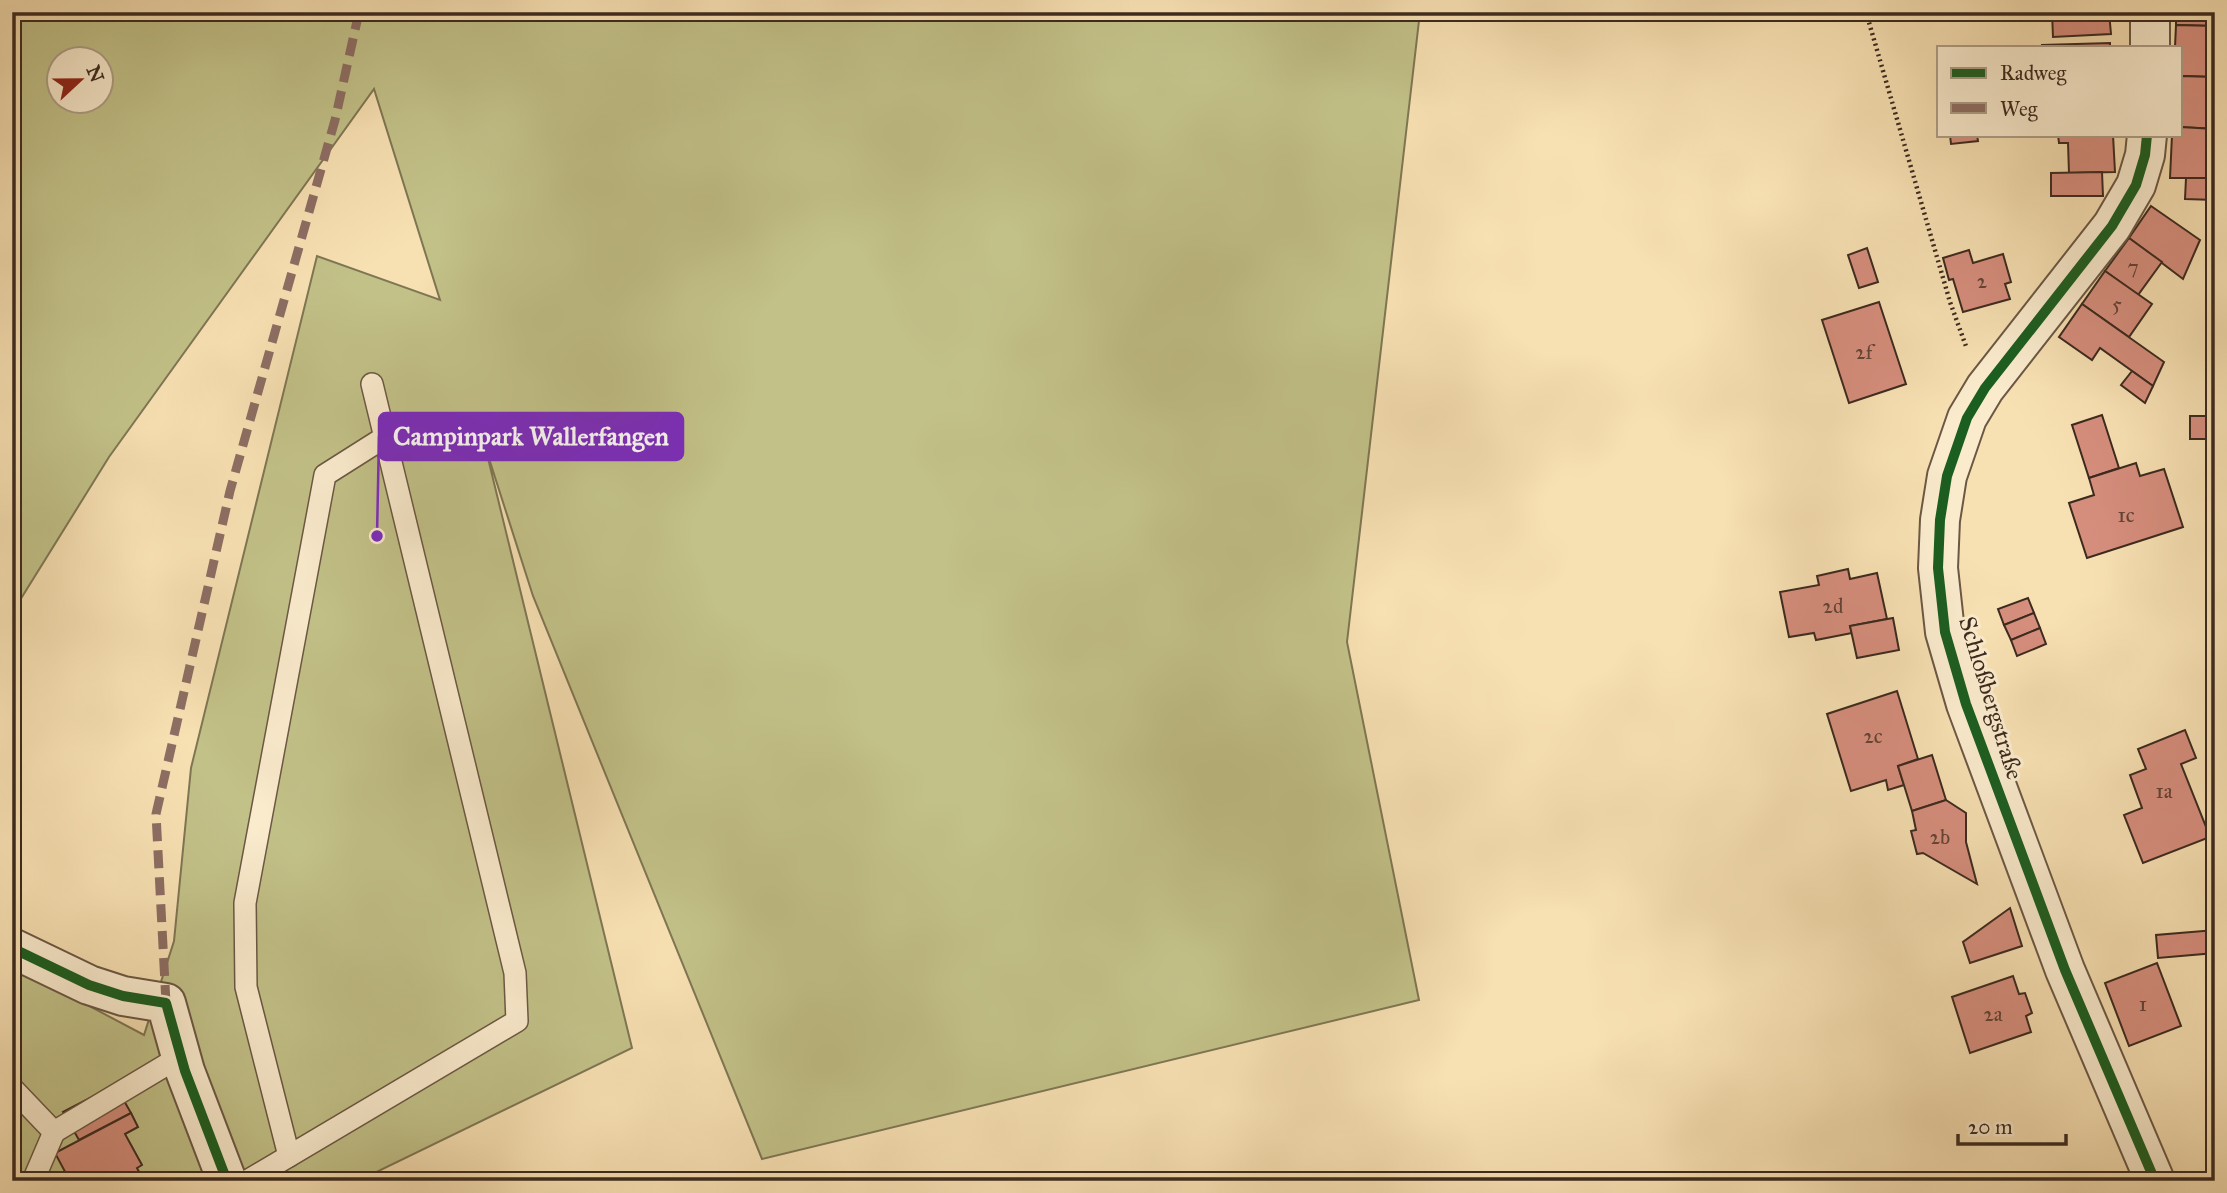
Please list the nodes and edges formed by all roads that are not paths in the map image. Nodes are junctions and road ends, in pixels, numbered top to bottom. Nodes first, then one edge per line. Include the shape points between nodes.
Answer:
1 (2150, 12) edge
2 (2150, 46) edge
3 (2147, 136) edge
4 (372, 384) dead end
5 (385, 437) junction
6 (12, 948) edge
7 (181, 1056) junction
8 (12, 1088) edge
9 (54, 1132) junction
10 (289, 1156) junction
11 (33, 1181) edge
12 (227, 1181) edge
13 (247, 1181) edge
14 (2155, 1181) edge

1 - 2 street
3 - 14 street, Schloßbergstraße via 2136,185 2112,226 1985,388 1967,418 1947,476 1938,568 1945,632 1966,704 2065,970
4 - 5 lane
5 - 10 lane via 325,475 244,903 246,987
5 - 10 lane via 515,973 517,1021
6 - 7 street via 89,985 166,1003
7 - 9 lane
7 - 12 street
8 - 9 lane
9 - 11 lane
10 - 13 lane

